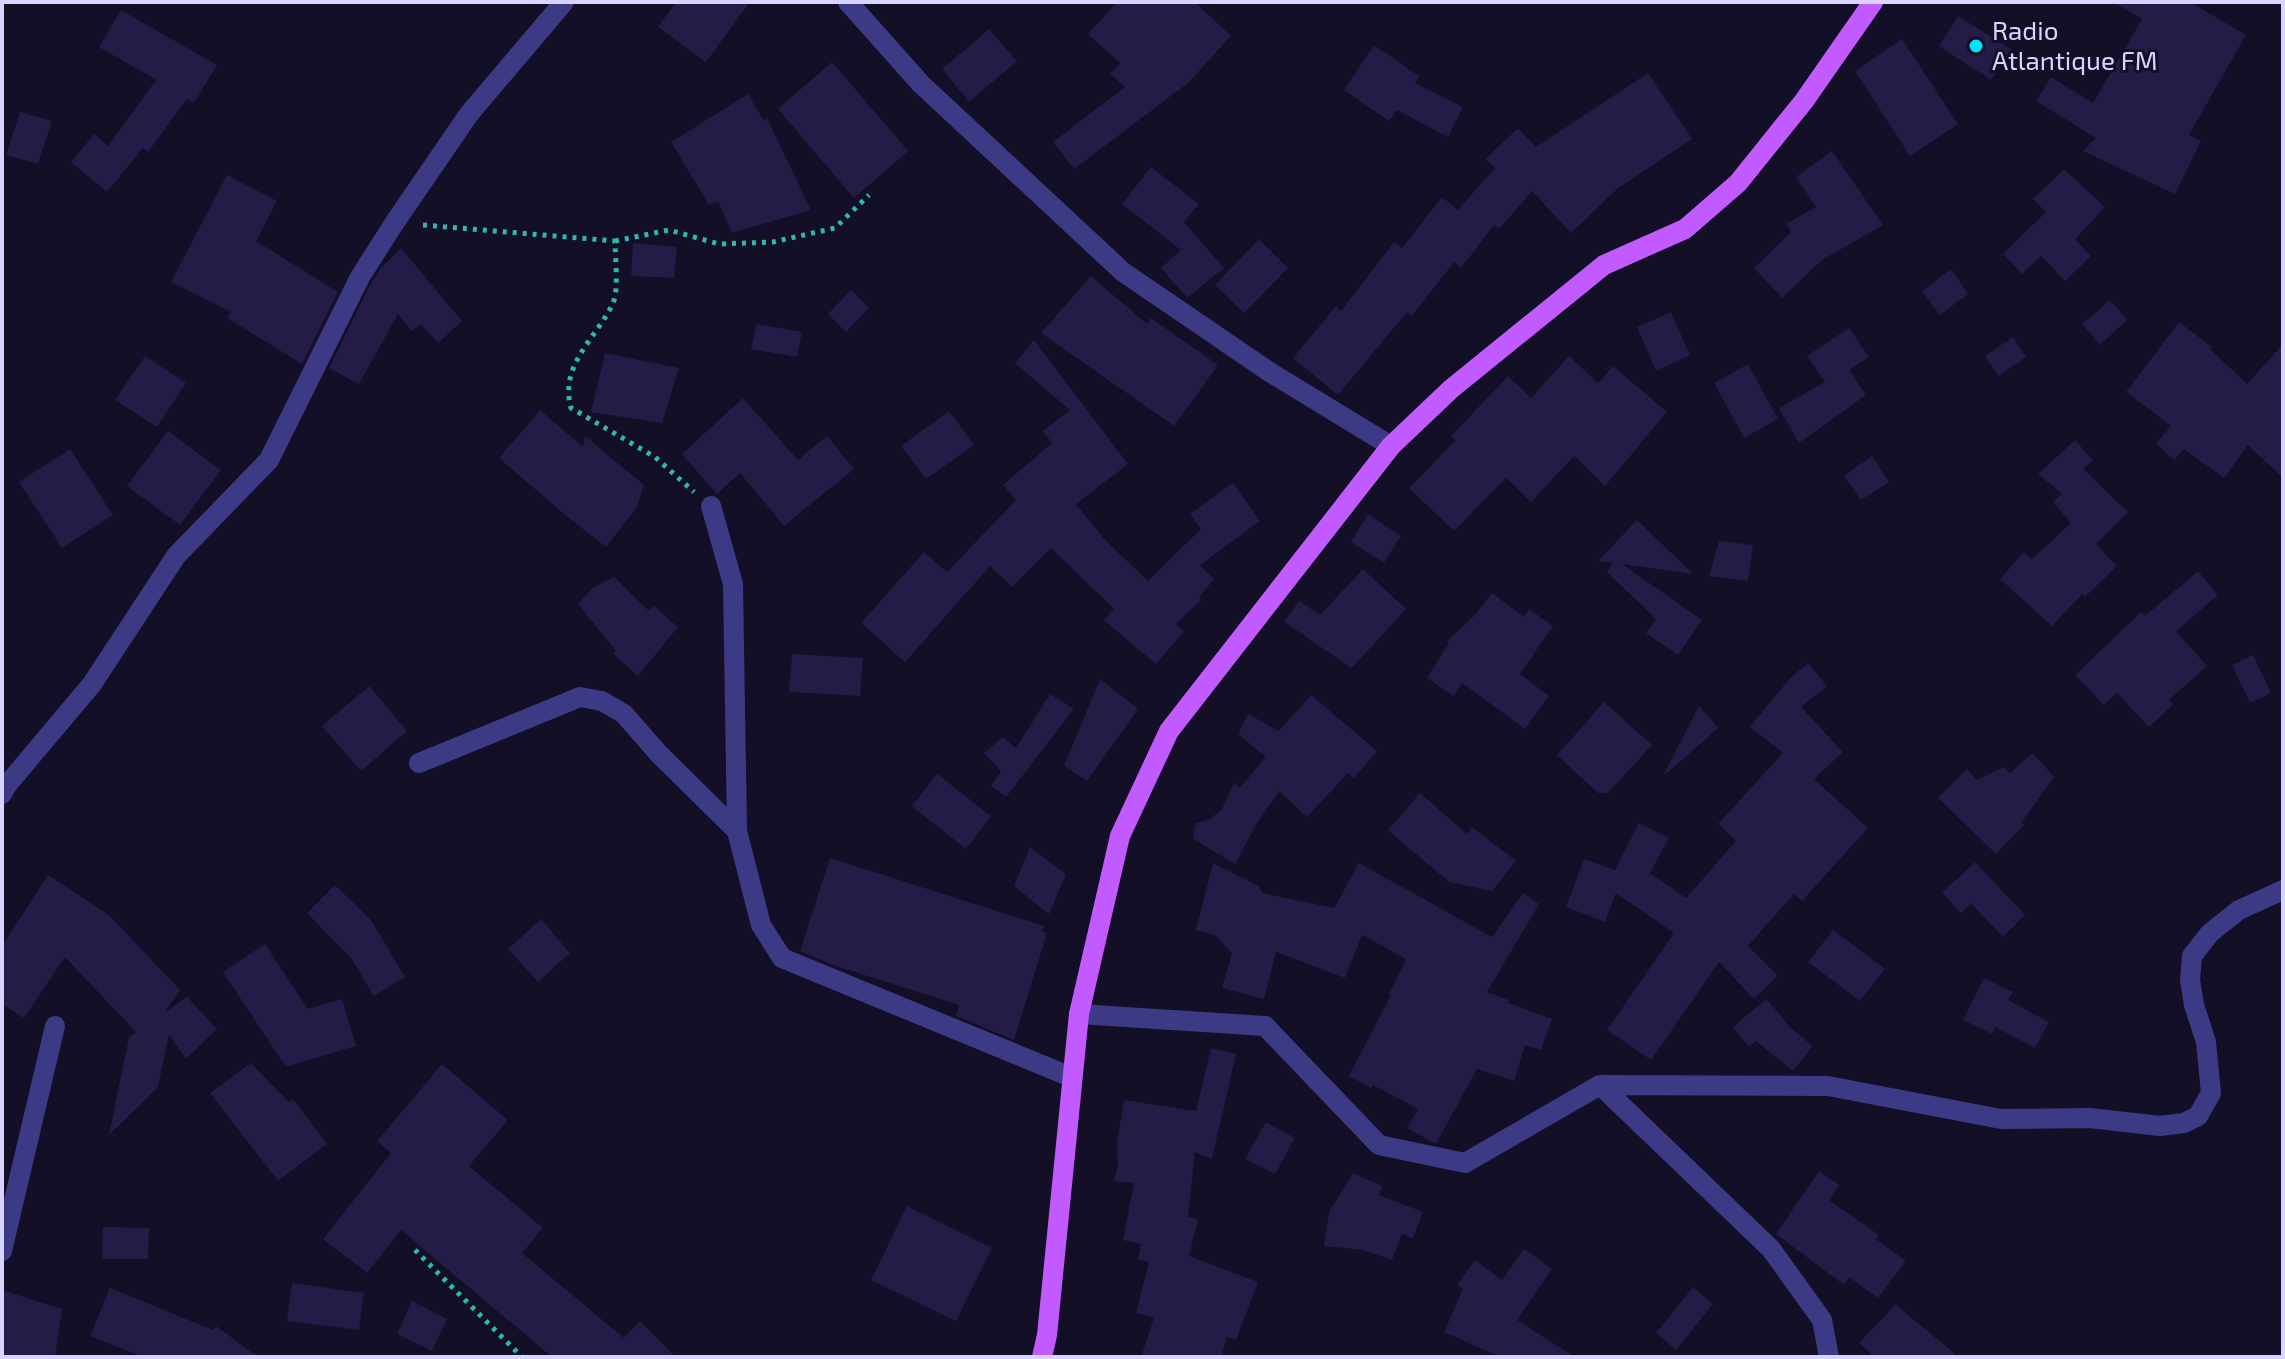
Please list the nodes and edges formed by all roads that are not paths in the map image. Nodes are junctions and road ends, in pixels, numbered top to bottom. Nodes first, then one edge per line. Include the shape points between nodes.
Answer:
1 (564, 2) edge
2 (848, 2) edge
3 (1873, 2) edge
4 (1391, 446) junction
5 (711, 506) road end
6 (419, 763) dead end
7 (2, 794) edge
8 (737, 831) junction
9 (2283, 890) edge
10 (1079, 1014) junction
11 (55, 1026) dead end
12 (1071, 1077) junction
13 (1600, 1085) junction
14 (2, 1251) edge
15 (1042, 1357) edge
16 (1829, 1357) edge

1 - 7 street via 469,114 395,222 360,277 269,460 176,556 92,684
2 - 4 street via 921,84 1123,272 1268,371
3 - 4 main road via 1738,183 1685,229 1604,265 1451,389
4 - 10 main road via 1169,731 1120,836
5 - 8 street via 733,584
6 - 8 street via 580,697 602,701 624,714
8 - 12 street via 761,925 782,958
9 - 13 street via 2239,910 2192,956 2190,980 2206,1042 2211,1093 2198,1116 2184,1123 2001,1119 1828,1086
10 - 12 main road
10 - 13 street via 1265,1026 1379,1145 1465,1163
11 - 14 street
12 - 15 main road
13 - 16 street via 1771,1249 1822,1320

